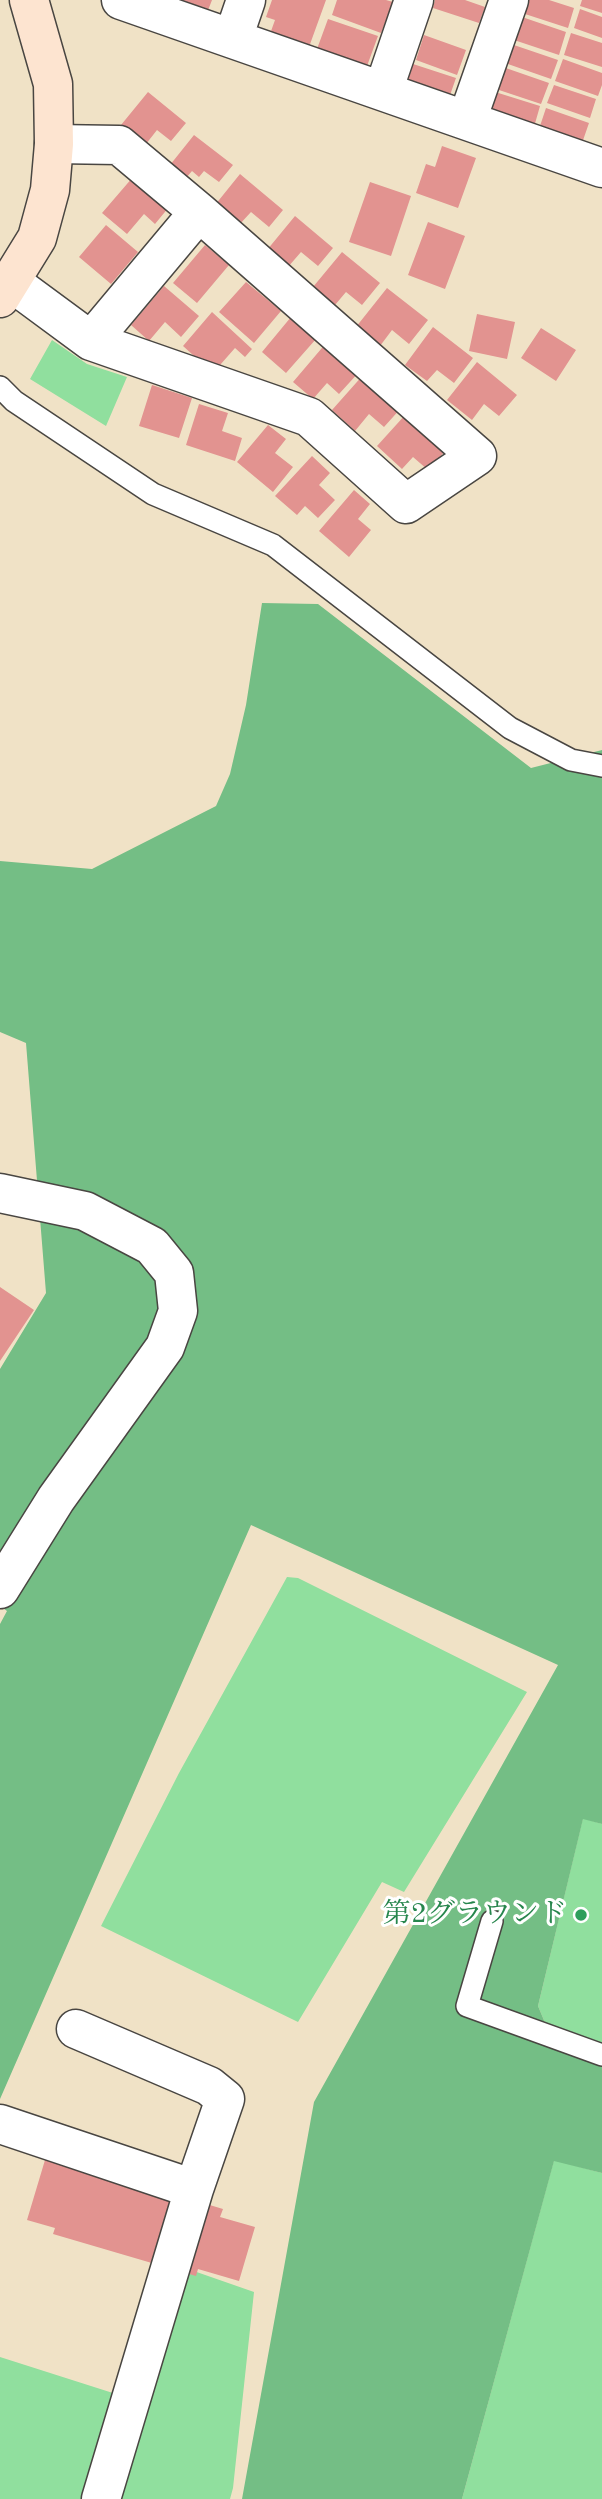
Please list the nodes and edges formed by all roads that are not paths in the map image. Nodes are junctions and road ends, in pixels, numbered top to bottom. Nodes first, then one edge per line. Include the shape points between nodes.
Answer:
1 (121, 0) edge
2 (246, 0) edge
3 (414, 0) edge
4 (509, 0) edge
5 (32, 1) edge
6 (233, 38) junction
7 (383, 91) junction
8 (467, 120) junction
9 (54, 144) junction
10 (602, 168) edge
11 (199, 212) junction
12 (5, 290) edge
13 (92, 341) junction
14 (0, 387) edge
15 (602, 766) edge
16 (0, 1193) edge
17 (0, 1589) edge
18 (492, 1922) dead end
19 (76, 2029) dead end
20 (602, 2055) edge
21 (0, 2124) edge
22 (194, 2189) junction
23 (101, 2499) edge

1 - 6 street
2 - 6 street
3 - 7 street
4 - 8 street
5 - 9 street via 53,84
6 - 7 street
7 - 8 street
8 - 10 street
9 - 11 street via 119,145
9 - 12 street via 50,190 37,238
11 - 13 street
11 - 13 street via 477,456 406,504 309,416
12 - 13 street
14 - 15 lane via 13,401 153,494 273,545 510,728 571,760
16 - 17 street via 85,1211 152,1246 174,1273 178,1311 165,1347 57,1499
18 - 20 lane via 467,2006
19 - 22 street via 209,2086 225,2099
21 - 22 street
22 - 23 street

